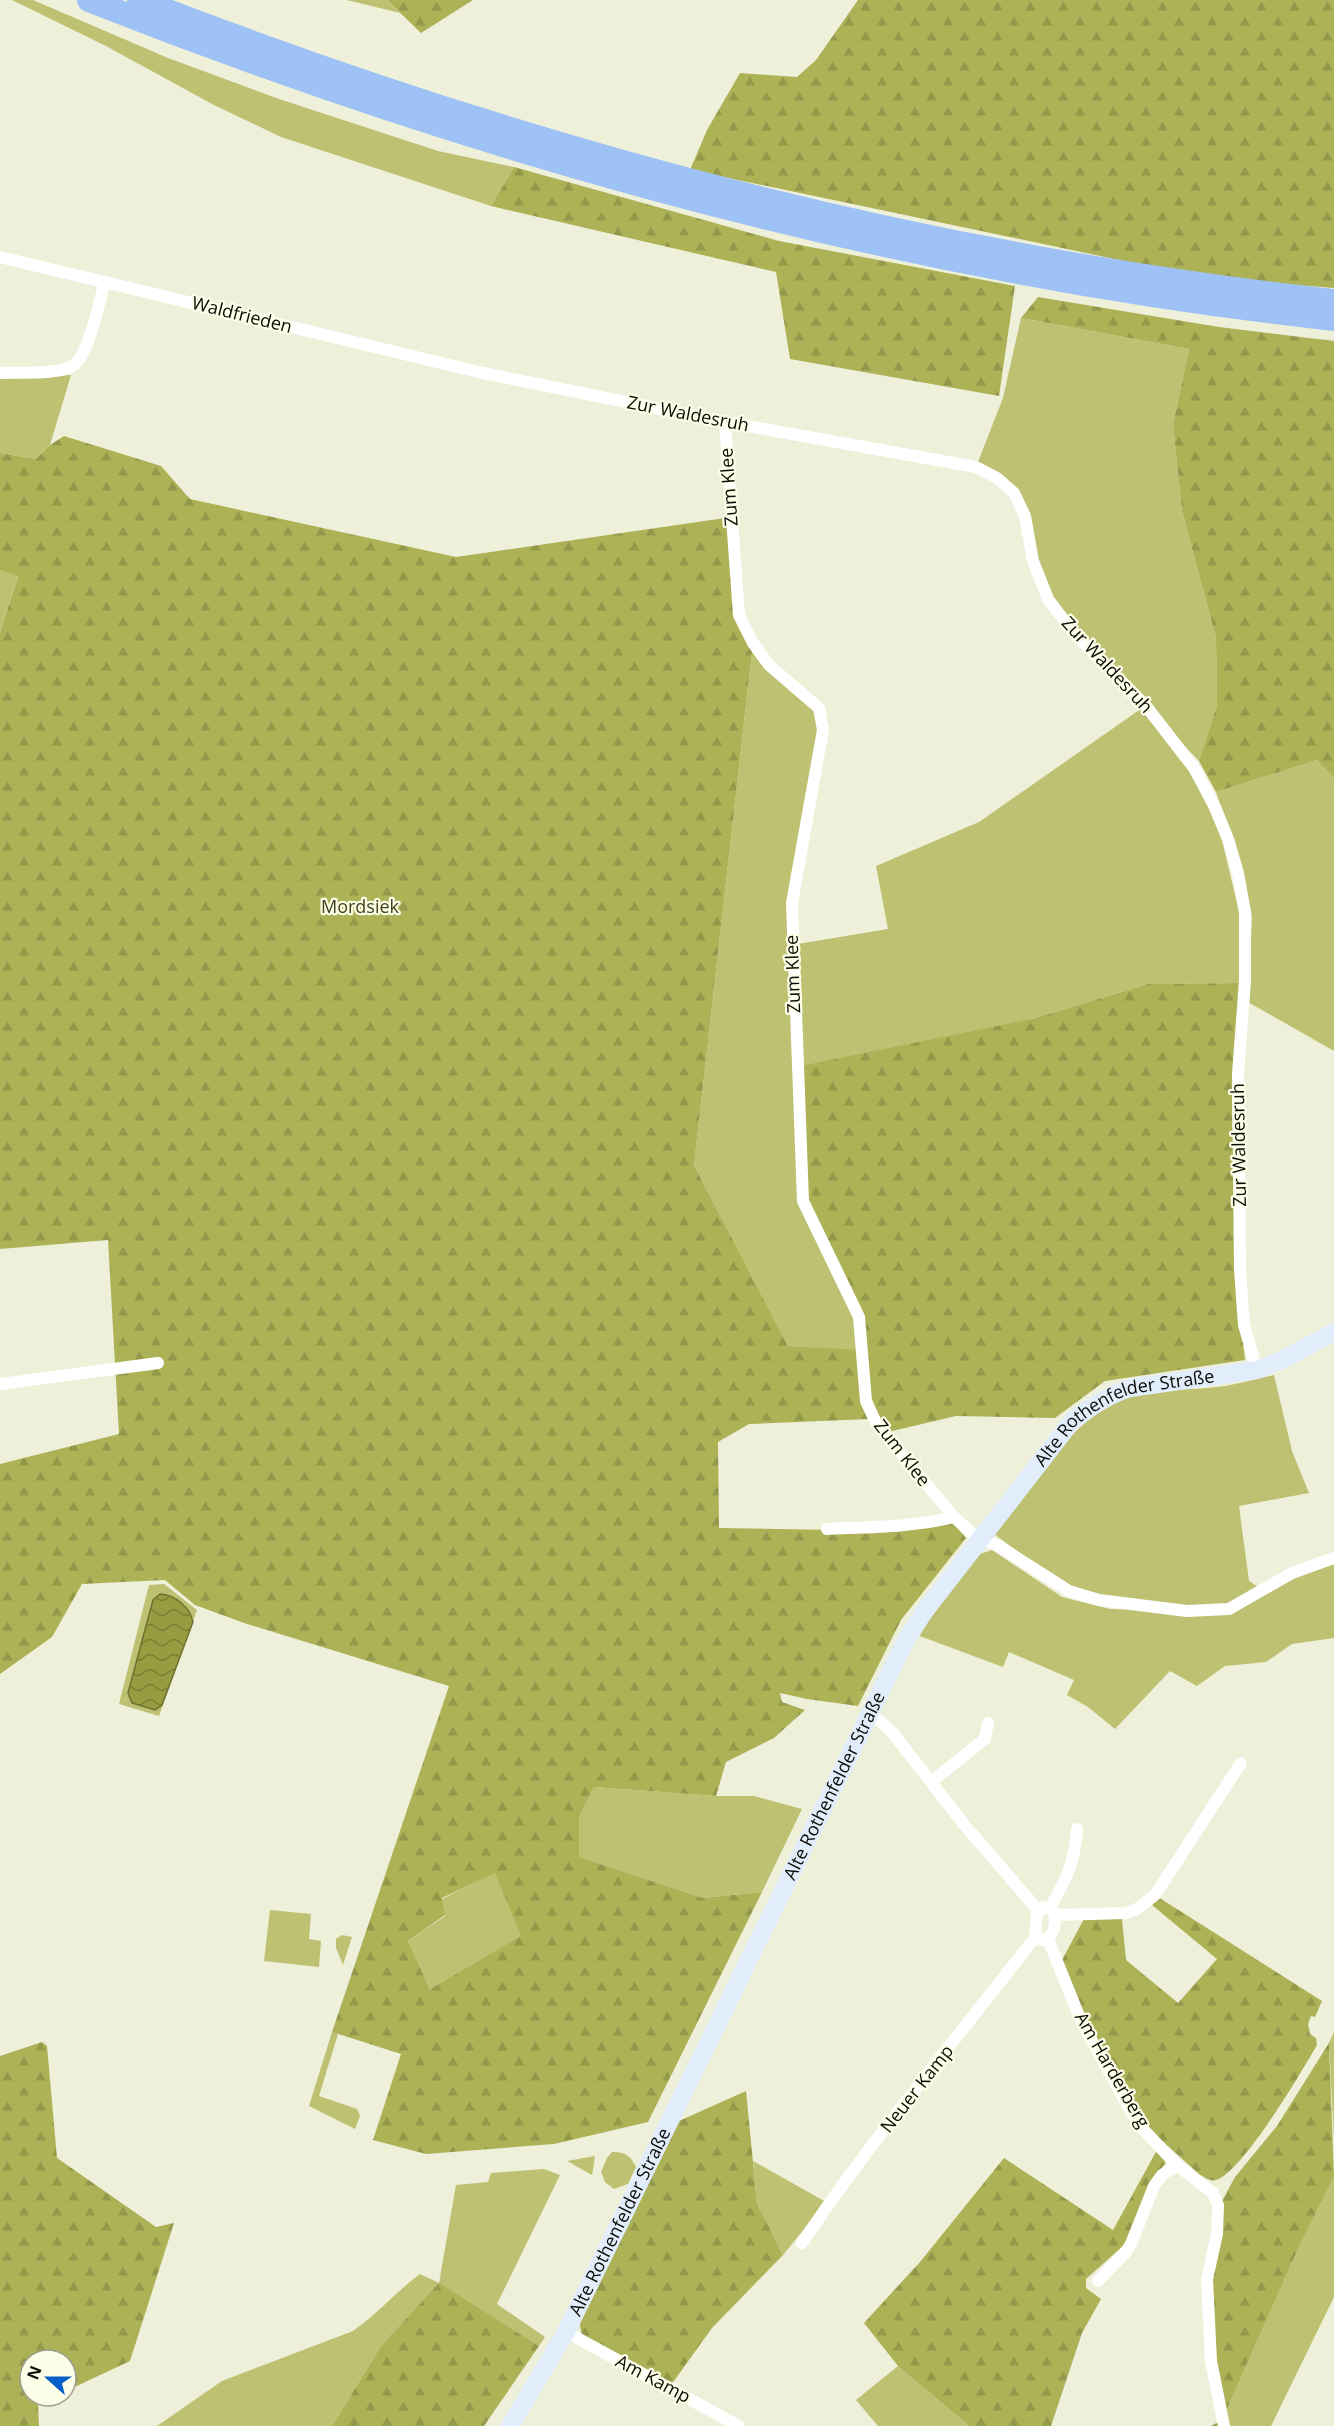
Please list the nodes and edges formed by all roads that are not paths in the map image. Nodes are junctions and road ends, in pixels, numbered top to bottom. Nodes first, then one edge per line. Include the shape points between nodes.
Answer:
1 (88, 0) edge
2 (142, 1) edge
3 (0, 257) edge
4 (105, 282) junction
5 (1334, 301) edge
6 (1334, 319) edge
7 (0, 373) edge
8 (483, 373) joint
9 (725, 422) junction
10 (1334, 1332) edge
11 (158, 1363) dead end
12 (1257, 1370) junction
13 (0, 1384) edge
14 (954, 1517) junction
15 (827, 1529) dead end
16 (981, 1538) junction
17 (1334, 1558) edge
18 (868, 1716) junction
19 (988, 1723) dead end
20 (1241, 1763) dead end
21 (931, 1782) junction
22 (1077, 1829) dead end
23 (1048, 1911) junction
24 (1042, 1939) junction
25 (1177, 2165) junction
26 (802, 2243) dead end
27 (1098, 2281) dead end
28 (566, 2332) junction
29 (510, 2426) edge
30 (739, 2426) edge
31 (1224, 2426) edge

1 - 6 highway via 364,102 589,172 708,204 898,249 1087,284
2 - 5 highway via 391,92 713,187 830,216 1091,268
3 - 4 street, Waldfrieden
4 - 7 street via 85,350 75,365 62,370
4 - 8 street, Waldfrieden
8 - 9 street, Zur Waldesruh
9 - 12 street, Zur Waldesruh via 976,467 997,478 1014,494 1025,516 1033,561 1048,599 1073,632 1146,706 1194,768 1228,838 1245,912 1238,1074 1240,1269 1244,1325
9 - 14 street, Zum Klee via 739,615 769,664 819,708 823,730 792,903 803,1201 859,1317 866,1401 876,1425
10 - 12 street, Alte Rothenfelder Straße
11 - 13 street
12 - 16 street, Alte Rothenfelder Straße via 1130,1388 1093,1405 1072,1421
14 - 15 street via 891,1527
14 - 16 street, Zum Klee
16 - 17 street, Zum Klee via 1069,1591 1099,1600 1187,1611 1229,1610 1292,1573
16 - 18 street, Alte Rothenfelder Straße via 917,1622
18 - 21 street via 880,1720 892,1732
18 - 28 street, Alte Rothenfelder Straße
19 - 21 street via 985,1739
20 - 23 street via 1147,1903 1126,1913
21 - 23 street
22 - 23 street via 1075,1855 1068,1875
23 - 24 street via 1053,1932
23 - 24 street via 1034,1930
24 - 25 street, Am Harderberg via 1138,2124
24 - 26 street, Neuer Kamp via 1030,1944
25 - 27 street via 1158,2180 1131,2244
25 - 31 street, Am Harderberg via 1213,2193 1218,2205 1217,2234 1207,2279 1211,2361
28 - 29 street, Alte Rothenfelder Straße
28 - 30 street, Am Kamp

